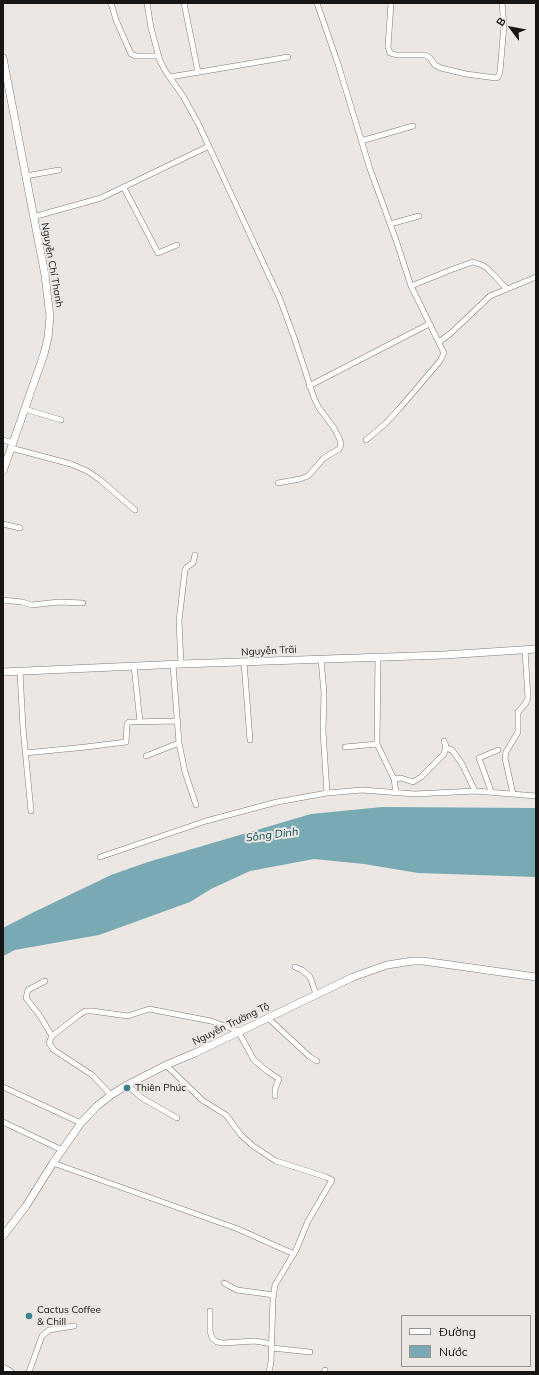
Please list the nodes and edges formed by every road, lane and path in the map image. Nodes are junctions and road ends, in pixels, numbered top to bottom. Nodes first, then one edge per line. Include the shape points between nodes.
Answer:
1 (111, 3) edge
2 (147, 3) edge
3 (184, 3) edge
4 (317, 3) edge
5 (391, 3) edge
6 (502, 3) edge
7 (158, 56) junction
8 (288, 57) dead end
9 (3, 58) edge
10 (198, 72) junction
11 (170, 78) junction
12 (413, 126) dead end
13 (361, 141) junction
14 (209, 146) junction
15 (59, 170) dead end
16 (26, 176) junction
17 (124, 188) junction
18 (419, 216) dead end
19 (33, 217) junction
20 (390, 224) junction
21 (177, 245) dead end
22 (536, 277) edge
23 (411, 286) junction
24 (507, 289) junction
25 (429, 324) junction
26 (439, 342) junction
27 (310, 386) junction
28 (25, 409) junction
29 (61, 420) dead end
30 (3, 440) edge
31 (366, 440) dead end
32 (12, 445) junction
33 (3, 471) edge
34 (278, 482) dead end
35 (135, 510) dead end
36 (3, 524) edge
37 (20, 528) dead end
38 (195, 555) dead end
39 (3, 600) edge
40 (83, 603) dead end
41 (536, 649) edge
42 (524, 650) junction
43 (378, 656) junction
44 (321, 659) junction
45 (244, 662) junction
46 (177, 664) junction
47 (134, 666) junction
48 (3, 672) edge
49 (20, 672) junction
50 (178, 721) junction
51 (140, 722) junction
52 (250, 740) dead end
53 (444, 741) dead end
54 (179, 743) junction
55 (377, 744) junction
56 (345, 747) dead end
57 (446, 748) junction
58 (498, 750) dead end
59 (25, 753) junction
60 (146, 756) dead end
61 (394, 779) junction
62 (475, 791) junction
63 (491, 791) junction
64 (396, 792) junction
65 (327, 793) junction
66 (513, 794) junction
67 (536, 796) edge
68 (196, 805) dead end
69 (31, 811) dead end
70 (100, 856) dead end
71 (295, 967) dead end
72 (536, 977) edge
73 (45, 981) dead end
74 (316, 994) junction
75 (268, 1018) junction
76 (238, 1031) junction
77 (52, 1036) junction
78 (317, 1061) dead end
79 (166, 1065) junction
80 (127, 1085) junction
81 (3, 1087) edge
82 (111, 1095) junction
83 (274, 1096) dead end
84 (178, 1118) dead end
85 (3, 1122) edge
86 (81, 1123) junction
87 (62, 1150) junction
88 (53, 1163) junction
89 (3, 1236) edge
90 (294, 1254) junction
91 (224, 1283) dead end
92 (274, 1295) junction
93 (210, 1311) dead end
94 (74, 1326) dead end
95 (272, 1346) junction
96 (310, 1352) dead end
97 (3, 1368) edge
98 (10, 1372) edge
99 (29, 1372) edge
100 (269, 1372) edge

1 - 7 street via 131,54
2 - 7 street
3 - 10 street
4 - 13 street
5 - 6 street via 388,47 390,53 425,55 442,68 496,78 500,72 504,26
7 - 11 street
8 - 10 street
9 - 16 main road, Nguyễn Chí Thanh
10 - 11 street
11 - 14 street via 191,110
12 - 13 street
13 - 20 street
14 - 17 street
14 - 27 street via 280,298
15 - 16 street
16 - 19 main road, Nguyễn Chí Thanh
17 - 19 street via 88,202
17 - 21 street via 158,253
18 - 20 street
19 - 28 main road, Nguyễn Chí Thanh via 46,280 50,317 46,349
20 - 23 street
22 - 24 street
23 - 24 street via 473,262 488,269
23 - 25 street
24 - 26 street via 486,298 455,330
25 - 26 street
25 - 27 street
26 - 31 street via 444,353 440,361 400,410
27 - 34 street via 316,403 338,435 341,445 324,458 308,476 300,480
28 - 29 street
28 - 32 main road, Nguyễn Chí Thanh
30 - 32 street
32 - 33 main road, Nguyễn Chí Thanh
32 - 35 street via 87,471
36 - 37 street
38 - 46 street via 193,563 185,570
39 - 40 street via 32,605
41 - 42 main road, Nguyễn Trãi
42 - 43 main road, Nguyễn Trãi
42 - 66 street via 528,698 518,712 518,732 505,755
43 - 44 main road, Nguyễn Trãi
43 - 55 street
44 - 45 main road, Nguyễn Trãi
44 - 65 street
45 - 46 main road, Nguyễn Trãi
45 - 52 street
46 - 47 main road, Nguyễn Trãi
46 - 50 street
47 - 49 main road, Nguyễn Trãi
47 - 51 street
48 - 49 main road, Nguyễn Trãi
49 - 59 street
50 - 51 street
50 - 54 street
51 - 59 street via 127,724 126,742
53 - 57 street
54 - 60 street
54 - 68 street
55 - 56 street
55 - 61 street
57 - 61 street via 441,758 417,781
57 - 62 street via 452,750 462,764
58 - 63 street via 479,758
59 - 69 street
61 - 64 street
62 - 63 street
62 - 64 street via 415,794
63 - 66 street
64 - 65 street via 362,790
65 - 70 street via 278,802 206,821
66 - 67 street
71 - 74 street via 310,978
72 - 74 main road, Nguyễn Trường Tộ via 414,961 368,971
73 - 77 street via 28,990 26,998
74 - 75 main road, Nguyễn Trường Tộ
75 - 76 main road, Nguyễn Trường Tộ
75 - 78 street
76 - 77 street via 211,1021 149,1009 128,1016 88,1011 79,1014
76 - 79 main road, Nguyễn Trường Tộ
76 - 83 street via 254,1060 279,1079
77 - 82 street via 49,1043 54,1050 92,1075
79 - 80 main road, Nguyễn Trường Tộ
79 - 90 street via 202,1100 226,1115 253,1146 276,1161 332,1180 308,1221
80 - 82 main road, Nguyễn Trường Tộ
80 - 84 street via 142,1098
81 - 86 street
82 - 86 main road, Nguyễn Trường Tộ
85 - 87 street
86 - 87 main road, Nguyễn Trường Tộ
87 - 88 main road, Nguyễn Trường Tộ
88 - 89 main road, Nguyễn Trường Tộ via 26,1206
88 - 90 street via 238,1229
90 - 92 street via 274,1288
91 - 92 street via 237,1290
92 - 95 street
93 - 95 street via 210,1331 212,1338 217,1342 255,1341
94 - 99 street via 49,1330 42,1336
95 - 96 street
95 - 100 street
97 - 98 main road

